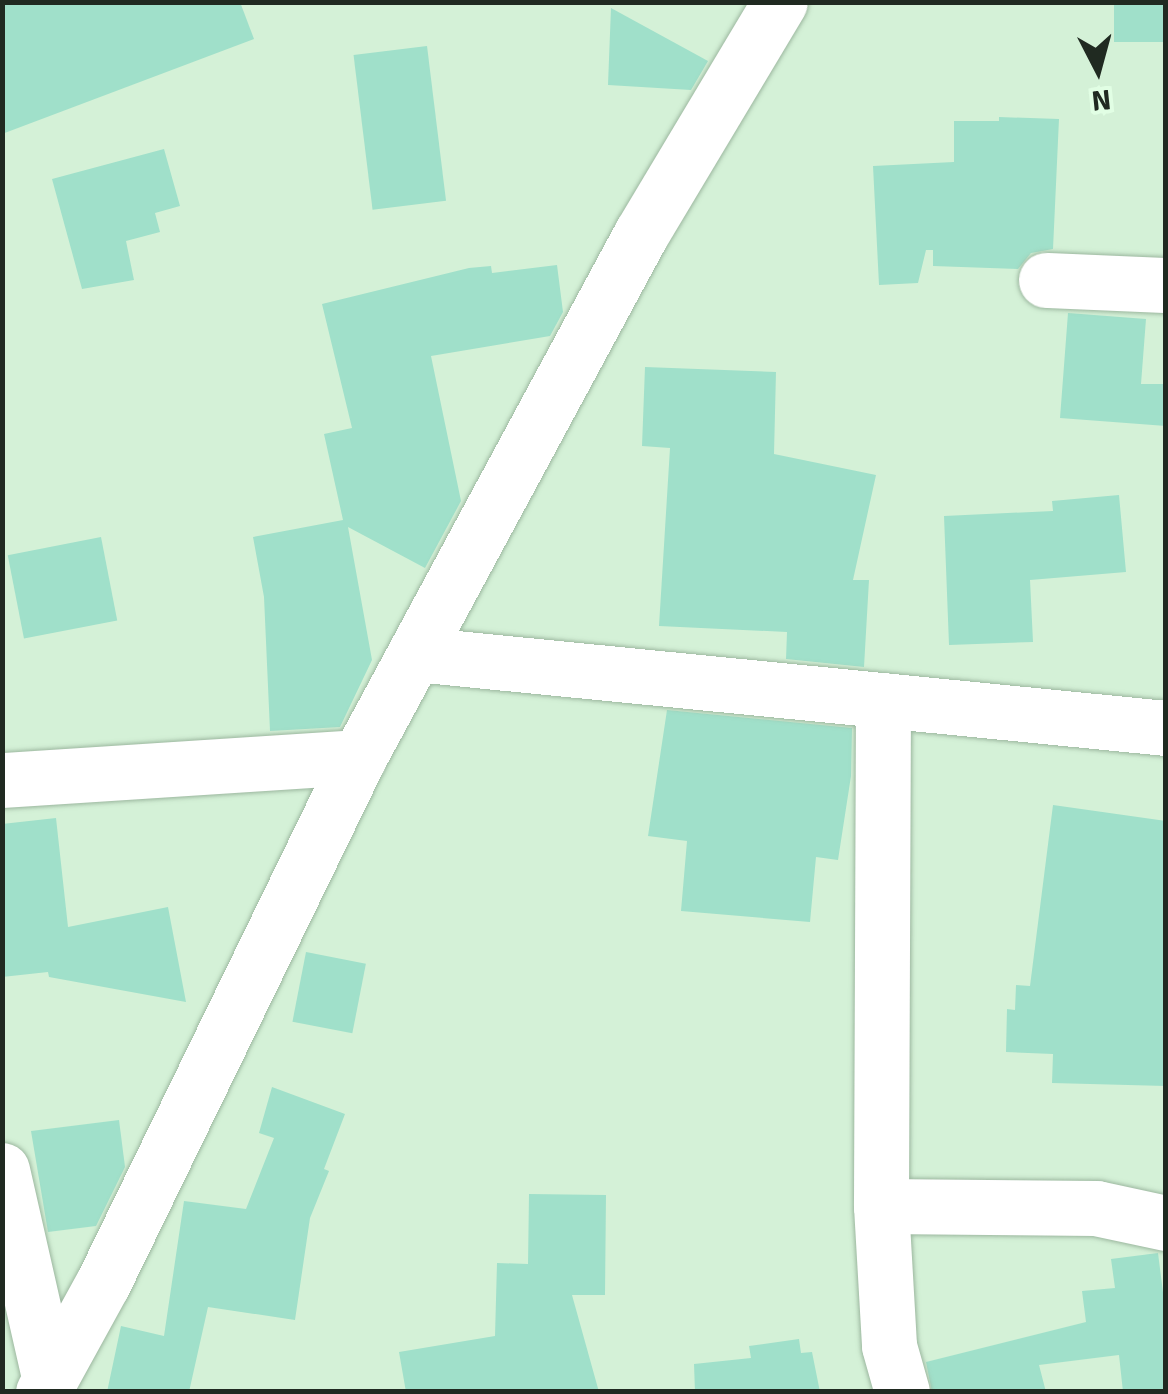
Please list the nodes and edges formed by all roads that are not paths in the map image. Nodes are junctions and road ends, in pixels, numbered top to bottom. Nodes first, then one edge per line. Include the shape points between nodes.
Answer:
1 (780, 2) edge
2 (1046, 280) dead end
3 (1166, 286) edge
4 (415, 654) junction
5 (882, 700) junction
6 (1166, 728) edge
7 (359, 757) junction
8 (2, 780) edge
9 (2, 1170) edge
10 (881, 1206) junction
11 (1166, 1223) edge
12 (46, 1384) edge
13 (902, 1392) edge

1 - 4 street via 641,234
2 - 3 street
4 - 5 street
4 - 7 street
5 - 6 street
5 - 10 street
7 - 8 street
7 - 12 street via 103,1283
9 - 12 street
10 - 11 street via 1096,1208
10 - 13 street via 889,1346

